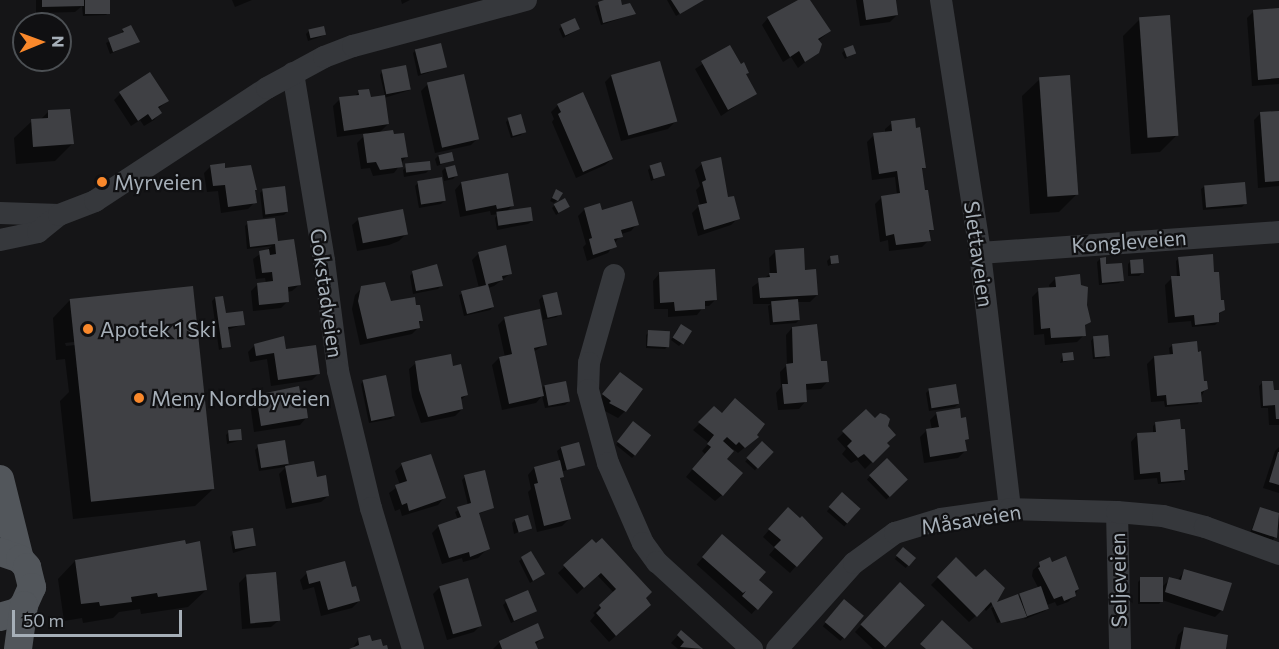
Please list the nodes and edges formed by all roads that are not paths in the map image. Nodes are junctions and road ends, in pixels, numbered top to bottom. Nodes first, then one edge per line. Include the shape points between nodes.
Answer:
1 (526, 0) edge
2 (941, 0) edge
3 (293, 73) junction
4 (0, 213) edge
5 (59, 215) junction
6 (1279, 231) edge
7 (0, 240) edge
8 (980, 253) junction
9 (614, 275) dead end
10 (0, 479) edge
11 (1010, 509) junction
12 (1117, 512) junction
13 (1279, 554) edge
14 (10, 555) edge
15 (12, 611) edge
16 (18, 649) edge
17 (413, 649) edge
18 (752, 649) edge
19 (777, 649) edge
20 (1120, 649) edge

1 - 3 street via 353,46
2 - 8 street, Slettaveien
3 - 5 street via 95,201
3 - 17 street, Gokstadveien via 339,371 372,508
4 - 5 street
5 - 7 street via 38,232
6 - 8 street, Kongleveien
8 - 11 street, Slettaveien
9 - 18 street via 589,363 588,390 608,463 643,543 657,562
10 - 14 main road
11 - 12 street, Måsaveien
11 - 19 street, Måsaveien via 940,519 895,533 854,563
12 - 13 street, Måsaveien via 1163,516
12 - 20 street, Seljeveien
14 - 15 main road via 31,576 32,587
15 - 16 main road

